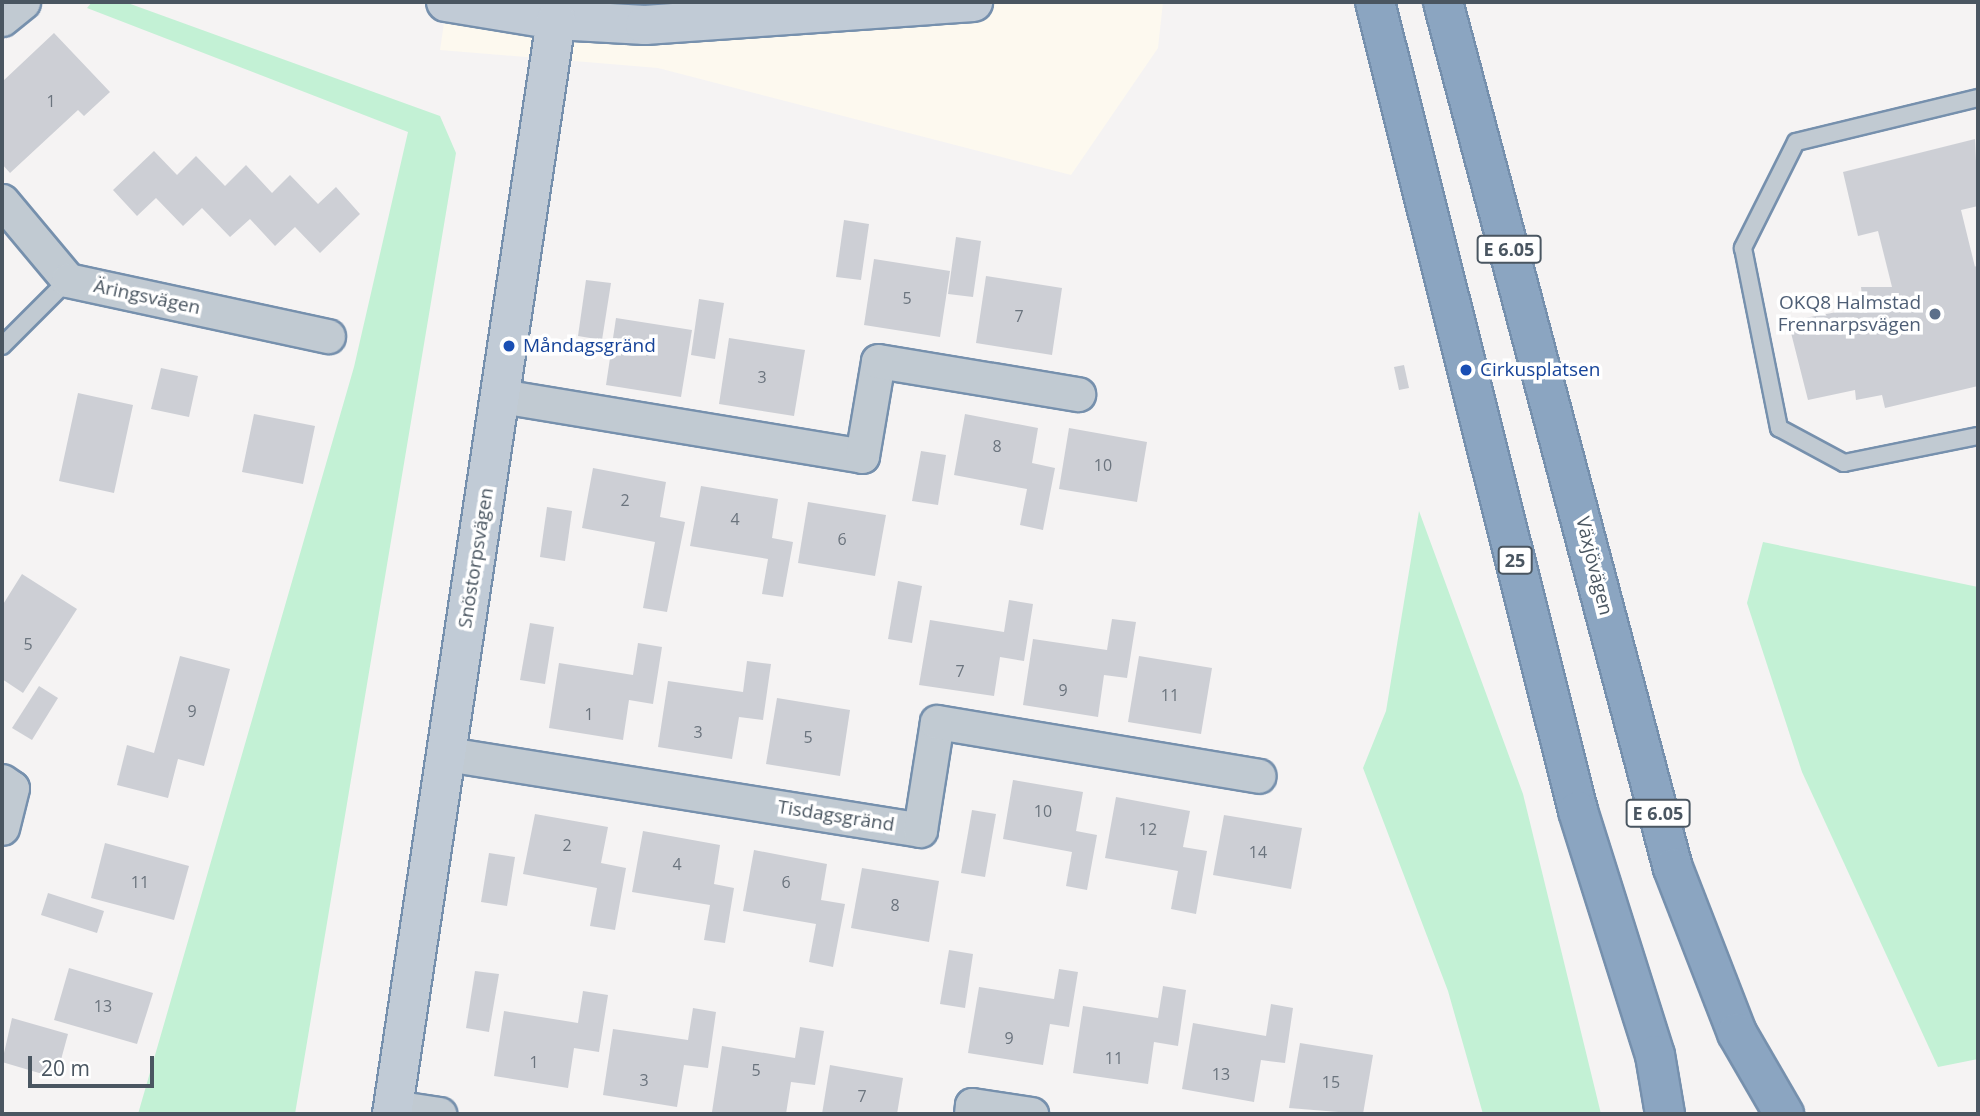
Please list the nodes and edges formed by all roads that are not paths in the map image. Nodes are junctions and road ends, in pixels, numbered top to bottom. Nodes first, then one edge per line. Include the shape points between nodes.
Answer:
1 (23, 2) edge
2 (446, 2) edge
3 (973, 2) edge
4 (1375, 2) edge
5 (1443, 2) edge
6 (557, 11) edge
7 (2, 19) edge
8 (1978, 98) edge
9 (2, 201) edge
10 (68, 280) junction
11 (327, 336) dead end
12 (2, 346) edge
13 (1078, 394) dead end
14 (501, 396) junction
15 (1978, 436) edge
16 (447, 754) junction
17 (1259, 776) dead end
18 (2, 781) edge
19 (2, 828) edge
20 (392, 1111) edge
21 (439, 1114) edge
22 (971, 1114) edge
23 (1031, 1114) edge
24 (1665, 1114) edge
25 (1784, 1114) edge

1 - 7 street
2 - 6 street
3 - 6 street via 700,25
4 - 24 highway, 25 via 1578,811 1655,1055
5 - 25 highway, Växjövägen / E 6.05 via 1673,869 1737,1034
6 - 14 street, Snöstorpsvägen
8 - 15 lane via 1796,142 1743,248 1779,428 1844,463
9 - 10 street, Äringsvägen
10 - 11 street, Äringsvägen
10 - 12 lane
13 - 14 street via 878,361 862,456
14 - 16 street, Snöstorpsvägen
16 - 17 street, Tisdagsgränd via 920,830 937,722
16 - 20 street, Snöstorpsvägen
18 - 19 street via 12,788
20 - 21 street
22 - 23 street via 972,1105

